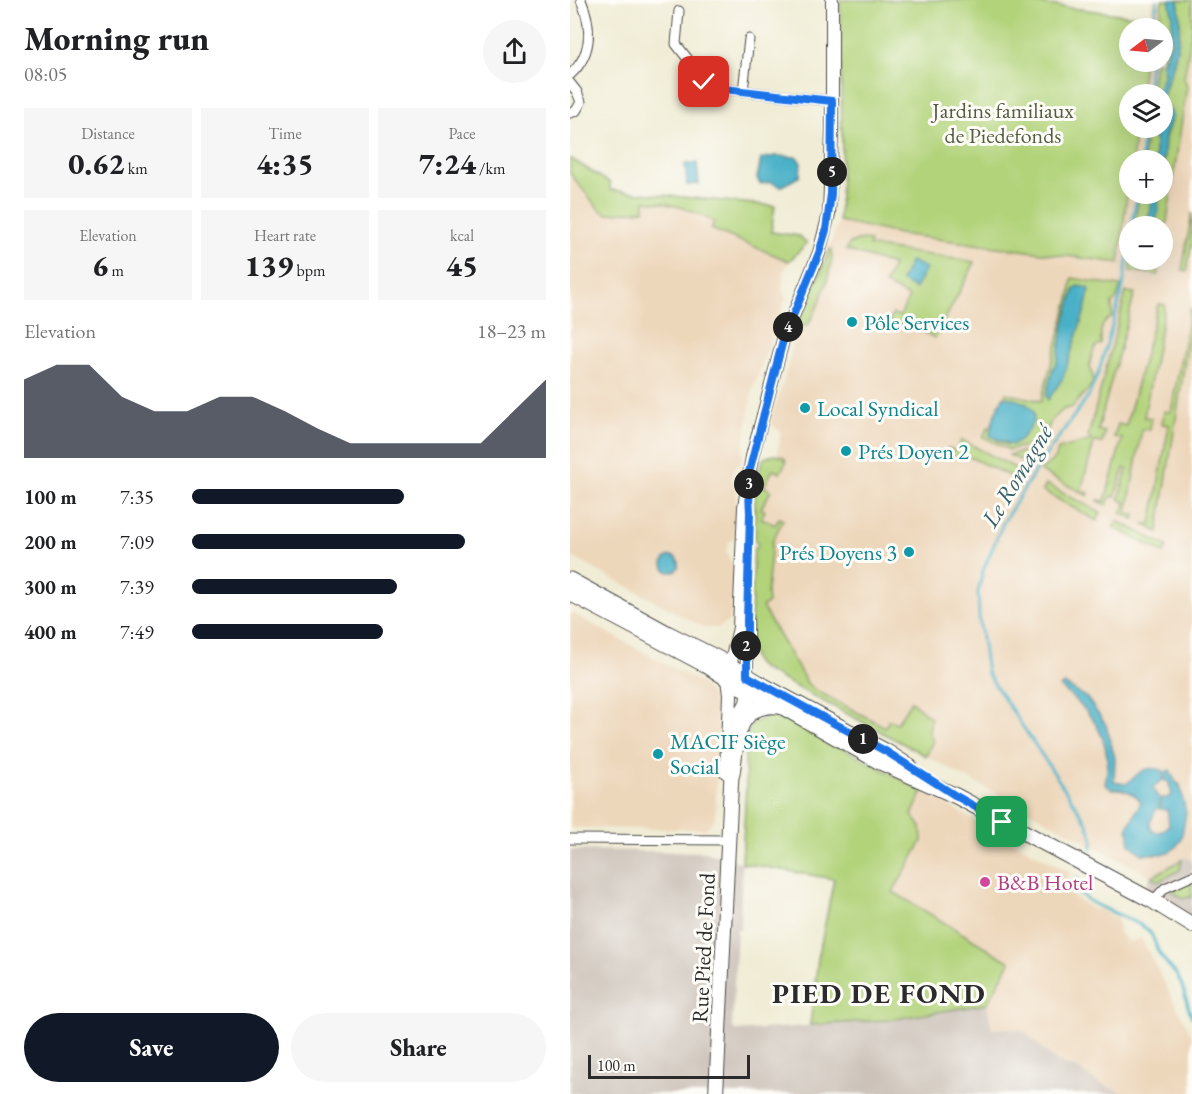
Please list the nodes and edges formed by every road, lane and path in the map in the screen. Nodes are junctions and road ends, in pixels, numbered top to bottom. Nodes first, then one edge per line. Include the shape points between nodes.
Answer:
1 (581, 0) edge
2 (832, 0) edge
3 (679, 11) dead end
4 (749, 39) dead end
5 (570, 75) edge
6 (570, 83) edge
7 (742, 91) junction
8 (832, 101) junction
9 (570, 113) edge
10 (748, 476) junction
11 (570, 580) edge
12 (570, 593) edge
13 (729, 672) junction
14 (748, 683) junction
15 (781, 706) junction
16 (732, 774) junction
17 (956, 796) junction
18 (730, 816) junction
19 (570, 839) edge
20 (729, 840) junction
21 (1191, 876) edge
22 (1153, 901) junction
23 (1192, 915) edge
24 (1192, 925) edge
25 (716, 1094) edge

1 - 5 street via 589,23 589,40
2 - 8 street
3 - 7 street via 676,44 704,82 715,88
4 - 7 street
6 - 9 street via 581,102
7 - 8 street
8 - 10 street via 831,194 826,230 778,355
10 - 13 street via 739,628
10 - 14 street
11 - 13 main road
12 - 13 main road via 706,665
13 - 14 main road
13 - 18 main road
14 - 15 main road
14 - 16 main road via 747,703 733,729
14 - 17 main road via 887,752
15 - 16 main road via 755,709 743,720
15 - 17 main road via 880,762
16 - 18 main road
17 - 22 main road
18 - 20 main road, Rue Pied de Fond
19 - 20 street
20 - 25 main road, Rue Pied de Fond
21 - 22 street via 1165,888
22 - 23 main road
22 - 24 main road

